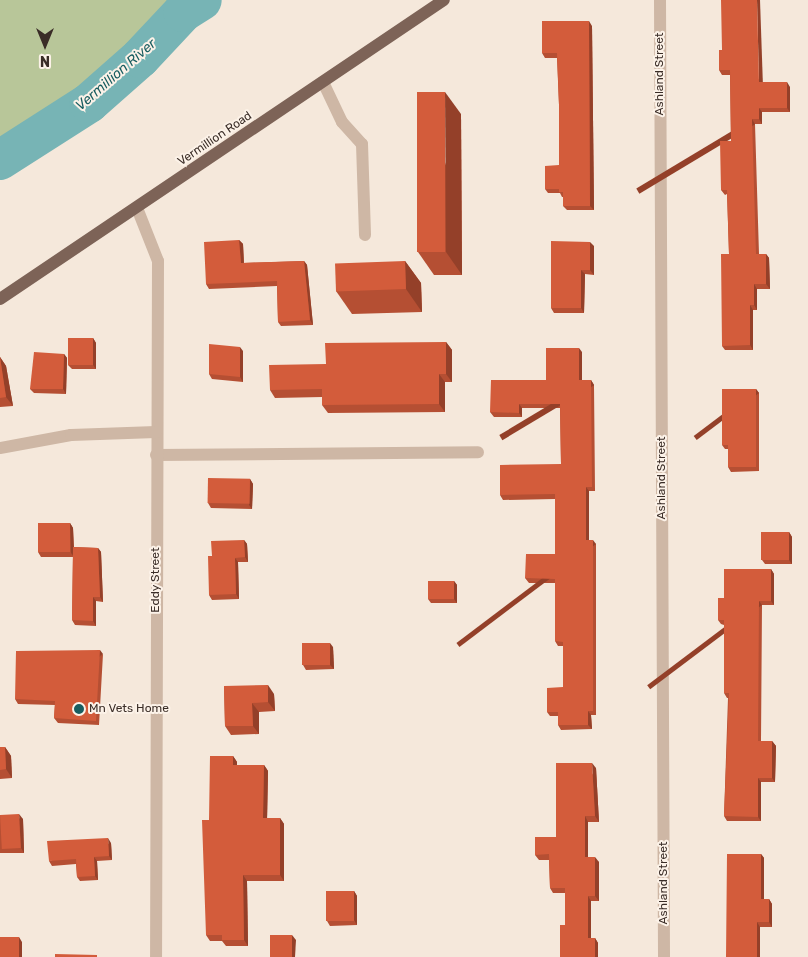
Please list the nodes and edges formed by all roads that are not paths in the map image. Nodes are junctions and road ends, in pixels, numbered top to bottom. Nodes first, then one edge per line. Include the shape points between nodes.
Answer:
1 (444, 0) edge
2 (660, 0) edge
3 (323, 82) junction
4 (137, 208) junction
5 (365, 235) dead end
6 (0, 299) edge
7 (156, 432) junction
8 (0, 448) edge
9 (478, 452) dead end
10 (156, 455) junction
11 (156, 957) edge
12 (664, 957) edge

1 - 3 main road, Vermillion Road
2 - 12 street, Ashland Street
3 - 4 main road, Vermillion Road
3 - 5 street via 342,122 362,144
4 - 6 main road, Vermillion Road
4 - 7 street, Eddy Street via 158,261
7 - 8 street via 71,435
7 - 10 street, Eddy Street
9 - 10 street
10 - 11 street, Eddy Street

